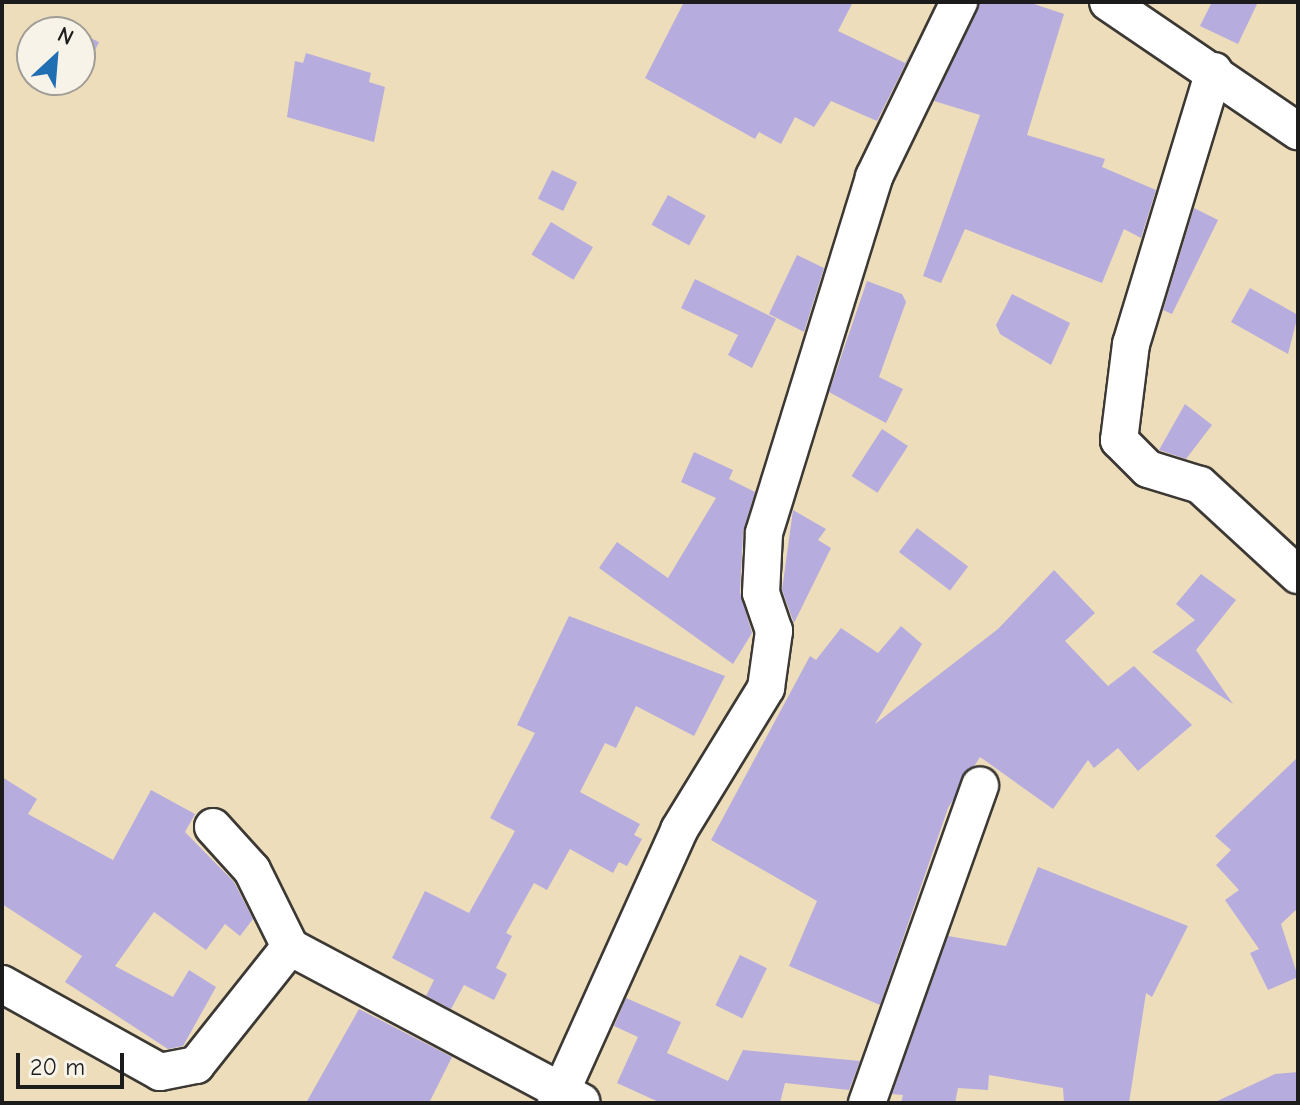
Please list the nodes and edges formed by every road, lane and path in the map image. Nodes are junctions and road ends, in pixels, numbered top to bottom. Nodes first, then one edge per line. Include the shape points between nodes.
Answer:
1 (959, 2) edge
2 (1108, 2) edge
3 (1214, 71) junction
4 (1298, 131) edge
5 (1298, 575) edge
6 (980, 785) dead end
7 (213, 827) dead end
8 (290, 947) junction
9 (2, 984) edge
10 (566, 1100) edge
11 (867, 1103) edge

1 - 10 street via 874,177 764,533 761,593 774,631 766,688 679,830
2 - 3 street
3 - 4 street
3 - 5 street via 1131,344 1119,440 1148,469 1200,485
6 - 11 street
7 - 8 street via 252,870
8 - 9 street via 196,1065 160,1072
8 - 10 street

